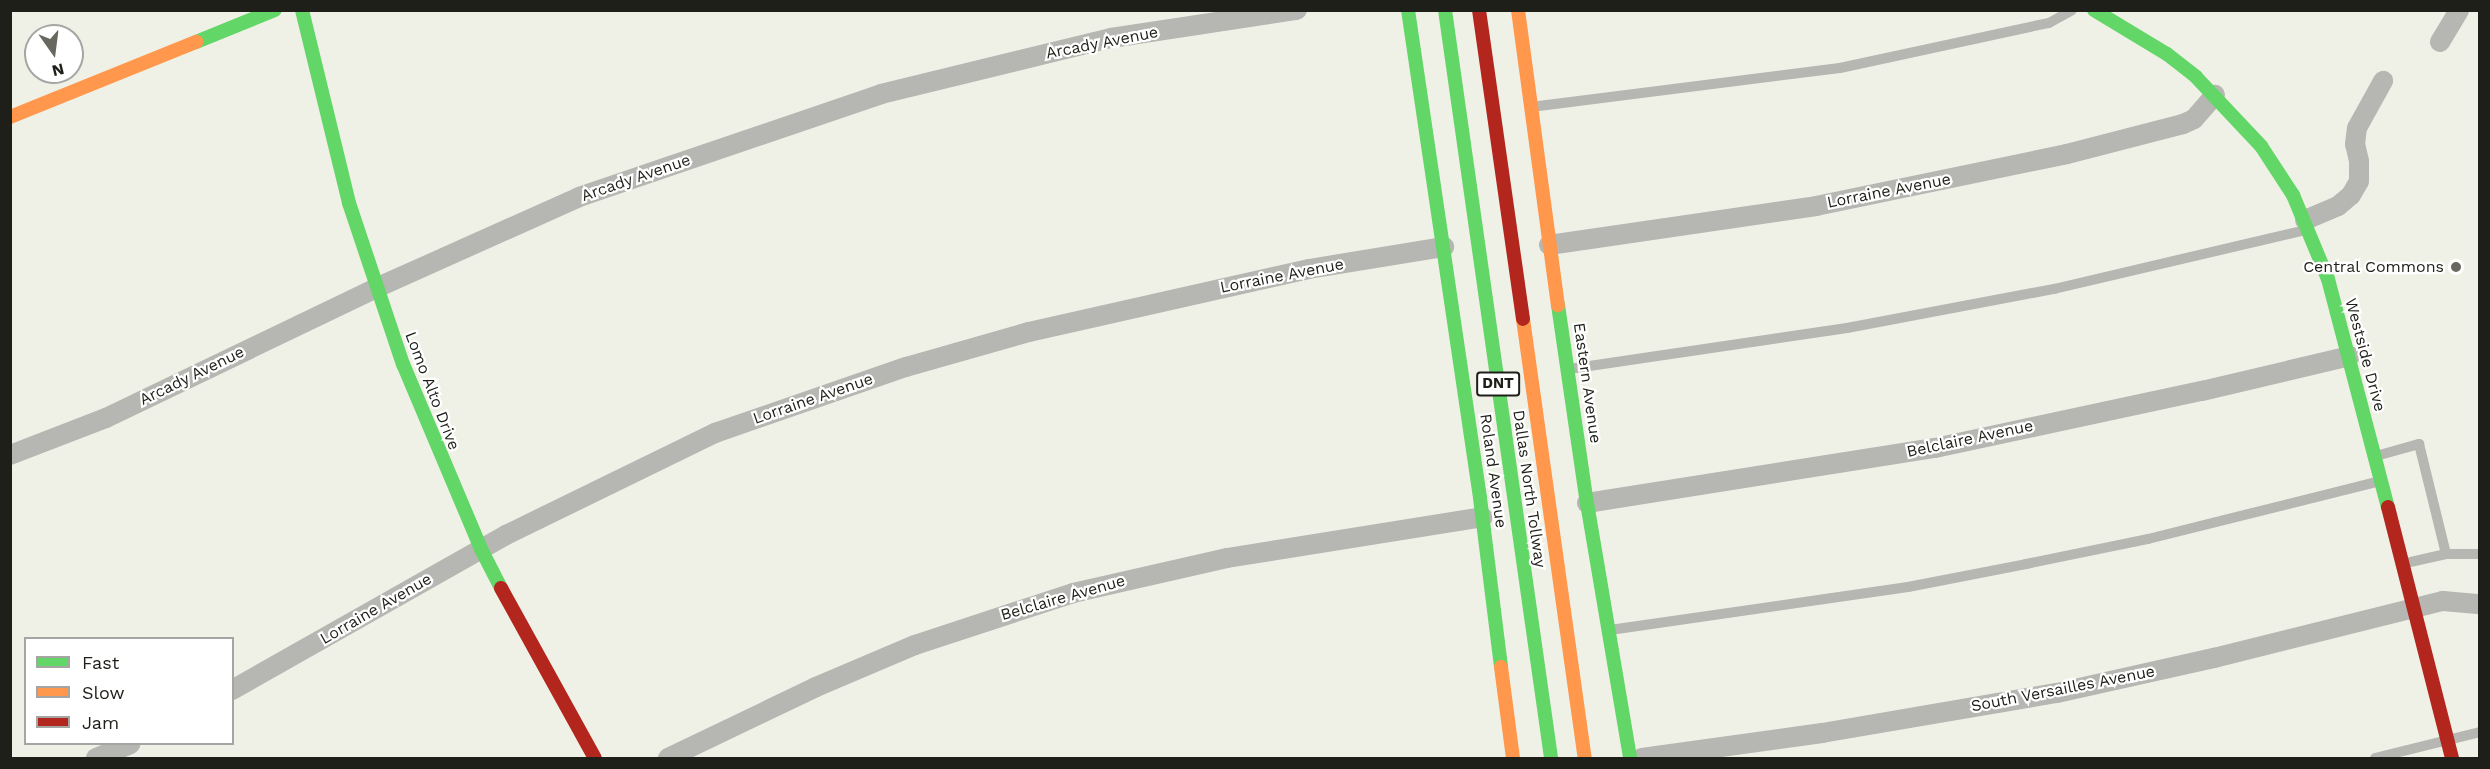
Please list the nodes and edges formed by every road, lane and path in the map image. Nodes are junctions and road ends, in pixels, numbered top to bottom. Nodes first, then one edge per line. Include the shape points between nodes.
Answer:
1 (275, 10) edge
2 (302, 10) edge
3 (1297, 10) edge
4 (1408, 10) edge
5 (1445, 10) edge
6 (1479, 10) edge
7 (1518, 10) edge
8 (2072, 10) edge
9 (2094, 10) edge
10 (2459, 10) edge
11 (2440, 42) dead end
12 (2384, 81) dead end
13 (2215, 95) junction
14 (1531, 107) junction
15 (10, 117) edge
16 (2307, 225) junction
17 (1549, 245) junction
18 (1444, 247) junction
19 (376, 288) junction
20 (2350, 356) junction
21 (1569, 369) junction
22 (10, 455) edge
23 (2374, 456) junction
24 (2381, 481) junction
25 (1587, 503) junction
26 (1483, 517) junction
27 (481, 549) junction
28 (2446, 554) junction
29 (2480, 554) edge
30 (2402, 564) junction
31 (2480, 604) edge
32 (2414, 608) junction
33 (1610, 630) junction
34 (234, 689) edge
35 (2480, 732) edge
36 (2447, 741) junction
37 (128, 745) edge
38 (96, 759) edge
39 (596, 759) edge
40 (668, 759) edge
41 (1513, 759) edge
42 (1551, 759) edge
43 (1585, 759) edge
44 (1630, 759) edge
45 (1642, 759) edge
46 (2375, 759) edge
47 (2452, 759) edge

1 - 15 main road
2 - 19 main road, Lomo Alto Drive via 349,203
3 - 19 street, Arcady Avenue via 1112,39 881,94 579,197
4 - 18 main road, Roland Avenue
5 - 42 main road, Dallas North Tollway / DNT
6 - 43 main road, Dallas North Tollway / DNT
7 - 14 main road, Eastern Avenue
8 - 14 lane via 2049,23 1840,68
9 - 13 main road, Westside Drive via 2166,54
10 - 11 street
12 - 16 street via 2357,128 2359,181 2338,206
13 - 16 main road, Westside Drive via 2261,146
13 - 17 street, Lorraine Avenue via 2194,119 2183,124 2067,154 1816,206
14 - 17 main road, Eastern Avenue
16 - 20 main road, Westside Drive via 2328,279
16 - 21 lane via 2031,294 1847,328
17 - 21 main road, Eastern Avenue
18 - 26 main road, Roland Avenue
18 - 27 street, Lorraine Avenue via 1309,269 1112,311 906,367 714,434
19 - 22 street, Arcady Avenue via 106,418
19 - 27 main road, Lomo Alto Drive via 407,375
20 - 23 main road, Westside Drive
20 - 25 street, Belclaire Avenue via 1935,448
21 - 25 main road, Eastern Avenue
23 - 24 main road, Westside Drive
23 - 28 lane via 2419,444
24 - 30 main road, Westside Drive
24 - 33 lane via 2016,566 1833,598
25 - 33 main road, Eastern Avenue
26 - 40 street, Belclaire Avenue via 1227,558 1073,593 915,645 816,687
26 - 41 main road, Roland Avenue
27 - 34 street, Lorraine Avenue
27 - 39 main road, Lomo Alto Drive
28 - 29 lane
28 - 30 lane
30 - 32 main road, Westside Drive
31 - 32 street, South Versailles Avenue via 2443,602
32 - 36 main road, Westside Drive
32 - 45 street, South Versailles Avenue via 2057,693
33 - 44 main road, Eastern Avenue
35 - 36 lane
36 - 46 lane
36 - 47 main road, Westside Drive
37 - 38 street

